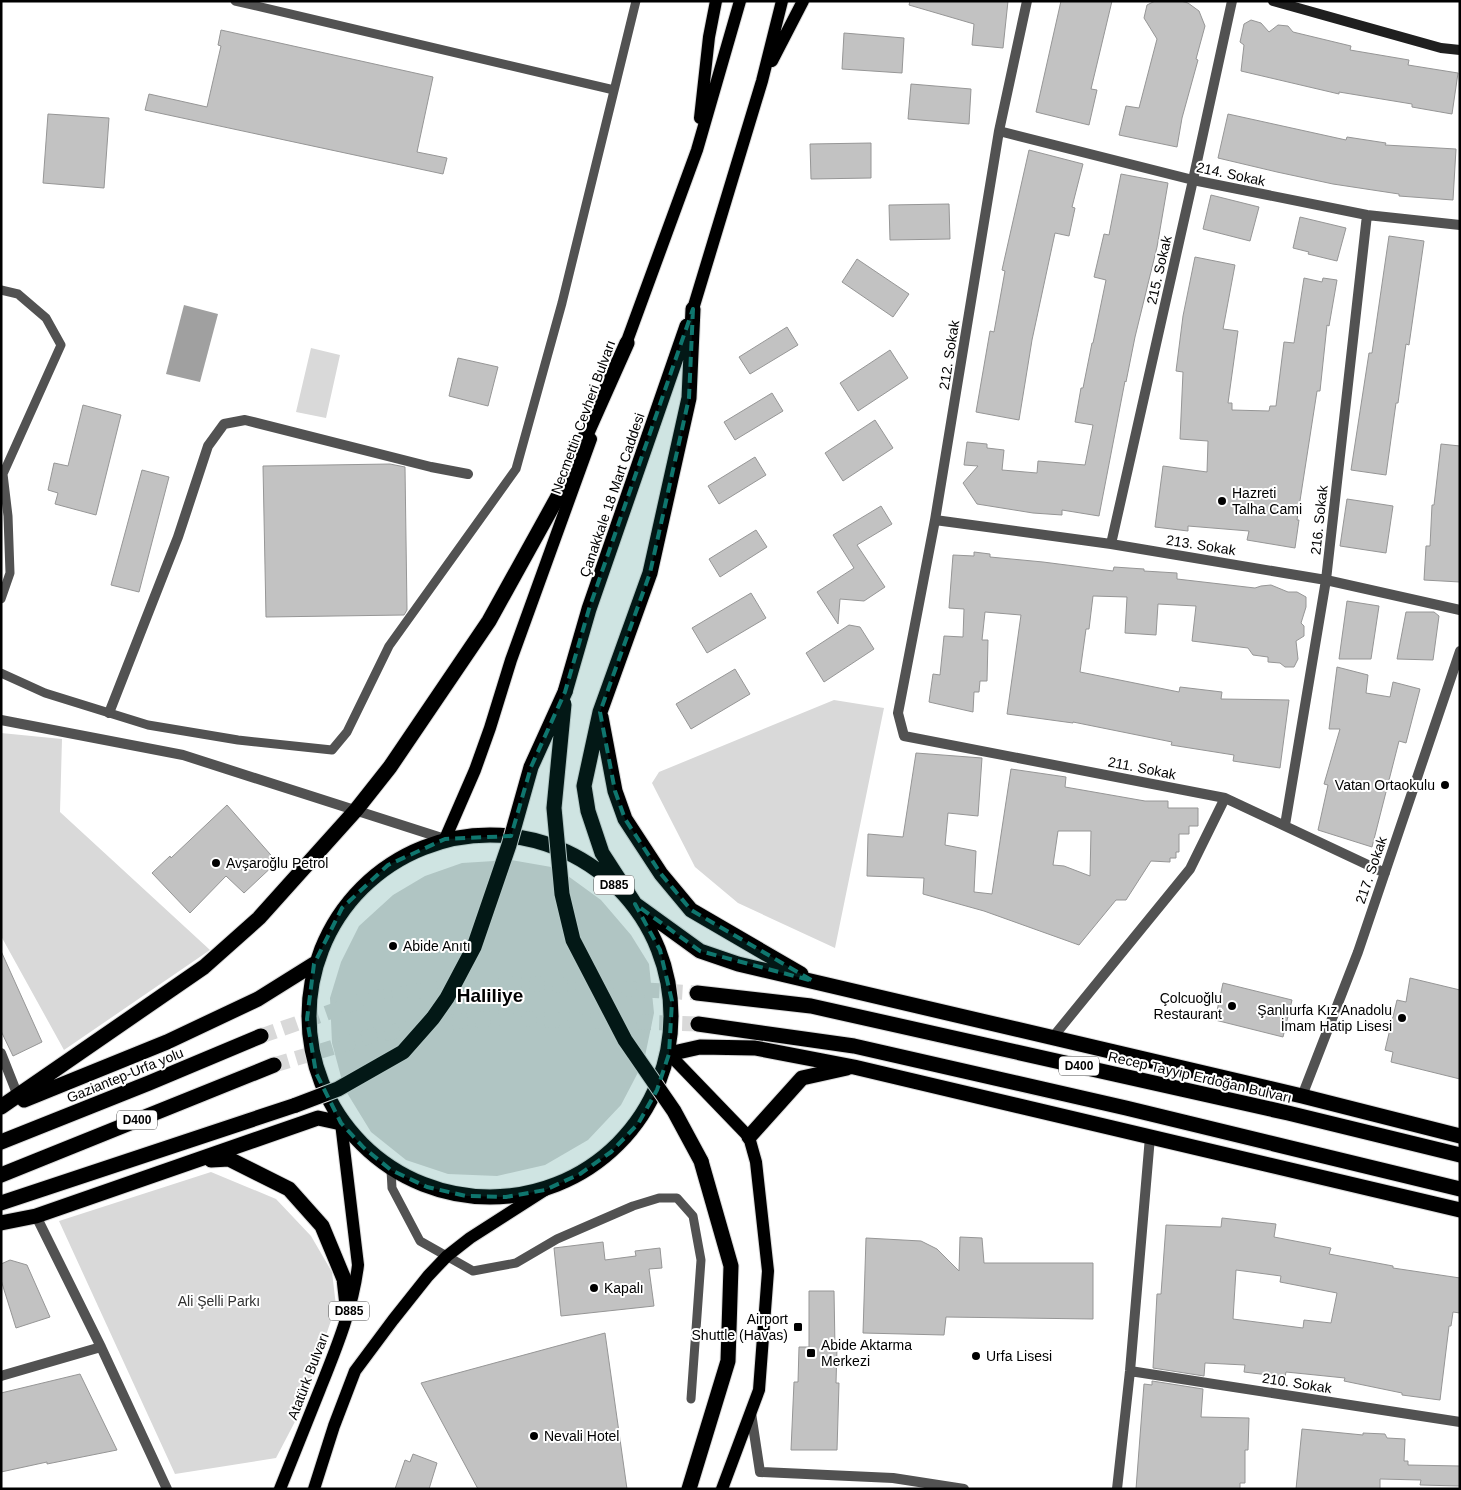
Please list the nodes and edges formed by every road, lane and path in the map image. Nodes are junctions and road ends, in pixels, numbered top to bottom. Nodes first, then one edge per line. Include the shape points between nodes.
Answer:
1 (235, 1) edge
2 (636, 1) edge
3 (716, 1) edge
4 (740, 1) edge
5 (782, 1) edge
6 (803, 1) edge
7 (1027, 1) edge
8 (1232, 1) edge
9 (1272, 1) edge
10 (1460, 50) edge
11 (762, 81) junction
12 (614, 90) junction
13 (999, 131) junction
14 (697, 150) junction
15 (1193, 180) junction
16 (1367, 215) junction
17 (1460, 225) edge
18 (1, 290) edge
19 (693, 309) junction
20 (627, 343) junction
21 (468, 474) dead end
22 (935, 520) junction
23 (1111, 544) junction
24 (1326, 580) junction
25 (1, 599) edge
26 (1460, 610) edge
27 (1460, 651) edge
28 (1, 673) edge
29 (565, 692) junction
30 (600, 712) junction
31 (109, 713) junction
32 (898, 713) joint
33 (1, 720) edge
34 (1225, 798) junction
35 (356, 810) junction
36 (1285, 826) junction
37 (445, 839) junction
38 (1385, 873) junction
39 (635, 904) junction
40 (314, 964) junction
41 (813, 981) junction
42 (697, 993) tunnel mouth
43 (698, 1024) tunnel mouth
44 (261, 1036) tunnel mouth
45 (1053, 1037) junction
46 (1, 1053) edge
47 (669, 1054) junction
48 (274, 1065) tunnel mouth
49 (854, 1067) junction
50 (18, 1096) junction
51 (1302, 1096) junction
52 (1, 1108) edge
53 (341, 1123) junction
54 (1460, 1136) edge
55 (749, 1137) junction
56 (1150, 1137) junction
57 (1, 1142) edge
58 (1460, 1155) edge
59 (197, 1160) junction
60 (391, 1170) junction
61 (1, 1175) edge
62 (1460, 1188) edge
63 (545, 1190) junction
64 (1, 1203) edge
65 (1460, 1210) edge
66 (36, 1216) junction
67 (1, 1223) edge
68 (447, 1256) junction
69 (348, 1314) junction
70 (101, 1347) junction
71 (1130, 1371) junction
72 (1, 1376) edge
73 (690, 1399) dead end
74 (751, 1412) junction
75 (1460, 1422) edge
76 (893, 1478) junction
77 (167, 1489) edge
78 (280, 1489) edge
79 (314, 1489) edge
80 (689, 1489) edge
81 (722, 1489) edge
82 (893, 1489) edge
83 (964, 1489) edge
84 (1117, 1489) edge

1 - 12 lane
2 - 12 lane
3 - 14 main road
4 - 14 main road, Necmettin Cevheri Bulvarı
5 - 11 main road
6 - 11 main road
7 - 13 street, 212. Sokak
8 - 15 street, 215. Sokak
9 - 10 street via 1441,48
11 - 19 main road
12 - 31 lane via 562,304 516,469 390,646 347,732 332,750 148,726
13 - 15 street, 214. Sokak
13 - 22 street, 212. Sokak
14 - 20 main road, Necmettin Cevheri Bulvarı
15 - 16 street, 214. Sokak
15 - 23 street, 215. Sokak
16 - 17 street, 214. Sokak
16 - 24 street, 216. Sokak
18 - 25 lane via 18,294 46,318 61,345 3,474 10,573
19 - 29 highway, Çanakkale 18 Mart Caddesi via 589,609
19 - 30 highway via 689,398 650,573
20 - 35 highway via 561,491 489,621 390,767
20 - 37 main road, Necmettin Cevheri Bulvarı via 511,660 475,770
21 - 31 street via 245,420 224,424 208,446 178,537
22 - 23 street, 213. Sokak
22 - 32 street, 212. Sokak
23 - 24 street, 213. Sokak
24 - 26 street, 213. Sokak
24 - 36 street, 216. Sokak
27 - 38 street, 217. Sokak
28 - 31 lane via 45,693
29 - 64 highway, bridge via 530,766 509,845 474,947 447,998 403,1052 338,1089 296,1105
29 - 80 highway, bridge via 554,808 562,894 573,940 625,1040 674,1111 701,1161 731,1266 728,1360
30 - 39 highway via 584,786 588,811 602,853
30 - 41 highway via 615,790 625,819 661,874 690,910
32 - 34 street, 211. Sokak via 904,736
33 - 35 street via 183,755
34 - 36 street, 211. Sokak
34 - 45 street via 1190,869
35 - 37 street
35 - 50 highway via 259,918 204,967
36 - 38 street, 211. Sokak
37 - 39 highway, D885 via 498,834 550,844 597,868
37 - 40 highway, D885 via 388,865 342,908
38 - 51 street, 217. Sokak
39 - 41 highway via 700,951 738,964
39 - 47 highway, D885 via 660,950 672,1001
40 - 52 highway via 258,999 167,1042
40 - 53 highway, D885 via 307,1019 311,1046 316,1073
41 - 45 highway
42 - 58 highway, Recep Tayyip Erdoğan Bulvarı / D400 via 811,1006
43 - 62 highway, D400 via 854,1046
44 - 57 highway, Gaziantep-Urfa yolu / D400
45 - 51 highway
46 - 50 street
47 - 49 highway via 700,1047 755,1048
47 - 55 main road
47 - 63 highway, D885 via 657,1090 638,1124 612,1152 580,1174
48 - 61 highway, D400
49 - 55 highway via 802,1078
49 - 56 highway
50 - 52 highway
51 - 54 highway
53 - 59 highway via 318,1118
53 - 60 highway, D885
53 - 69 main road, Atatürk Bulvarı / D885 via 358,1265
55 - 74 main road via 756,1162 768,1271 759,1390
56 - 65 highway
56 - 71 street
59 - 66 highway
59 - 69 highway via 229,1159 289,1190 322,1226 344,1279
60 - 63 highway, D885 via 427,1187 466,1196 506,1197
60 - 68 lane via 392,1188 420,1241
63 - 68 main road
66 - 67 highway
66 - 70 street
68 - 73 lane via 473,1271 516,1263 557,1239 633,1206 659,1198 677,1198 693,1216 701,1260
68 - 79 main road via 393,1320 356,1372
69 - 78 main road, Atatürk Bulvarı / D885
70 - 72 street
70 - 77 street
71 - 75 street, 210. Sokak
71 - 84 street
74 - 76 street via 760,1472
74 - 81 main road
76 - 82 street
76 - 83 street

